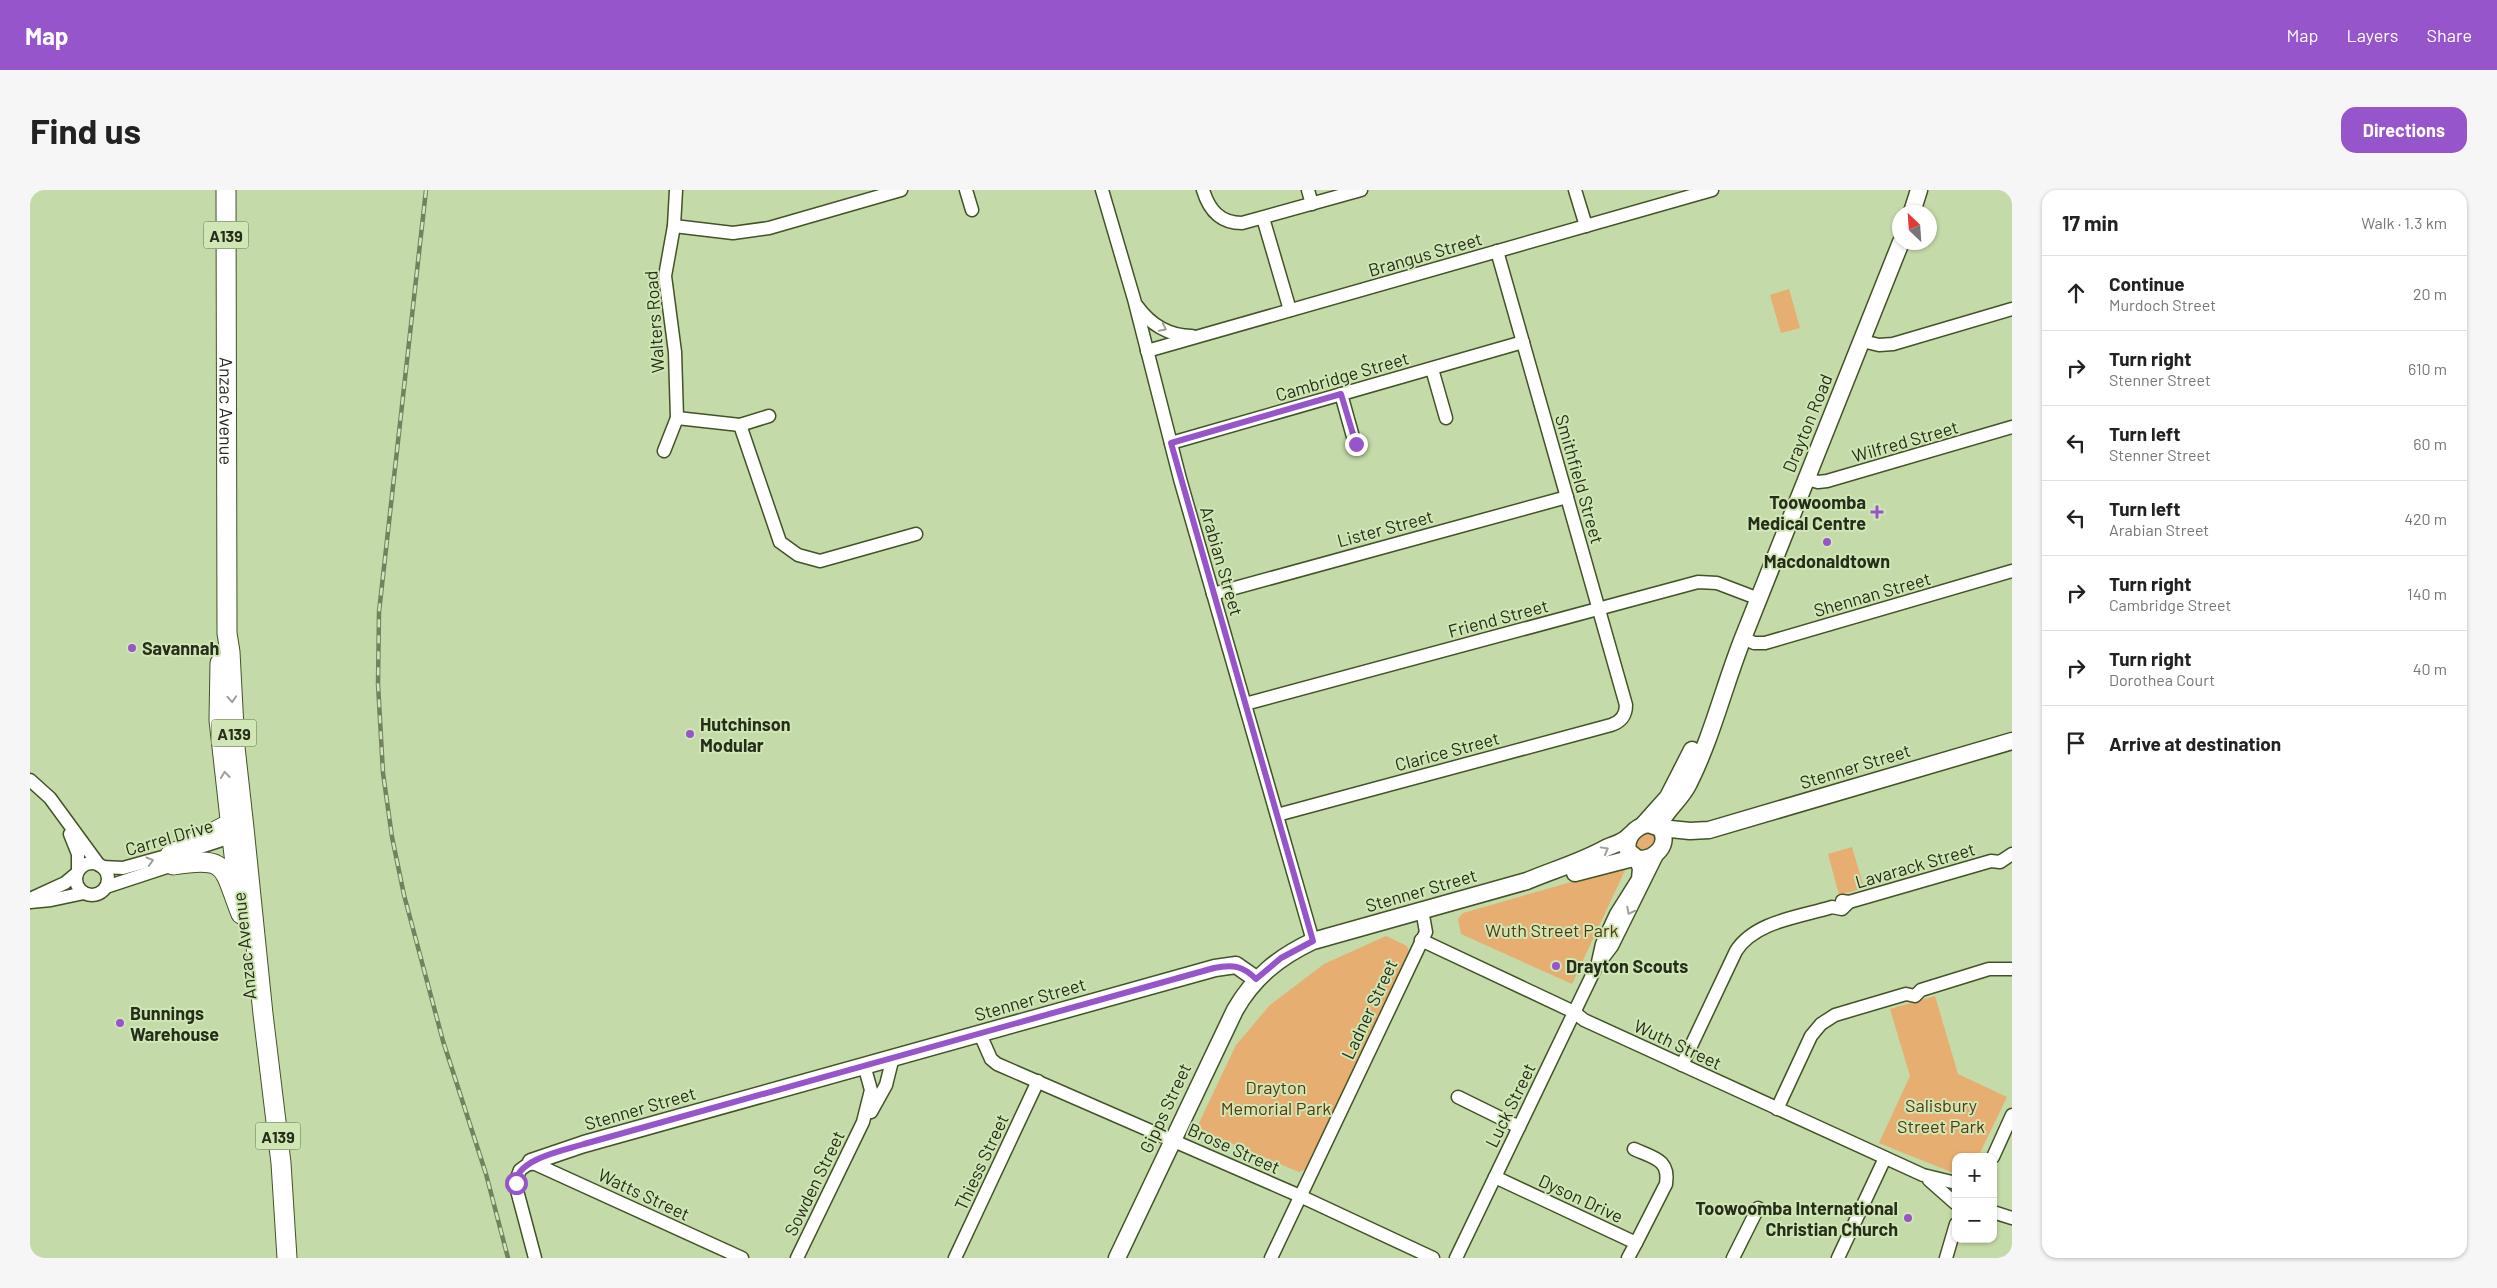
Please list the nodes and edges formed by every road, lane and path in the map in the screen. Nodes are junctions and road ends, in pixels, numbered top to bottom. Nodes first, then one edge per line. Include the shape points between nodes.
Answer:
1 (226, 190) edge
2 (676, 190) edge
3 (901, 190) edge
4 (966, 190) edge
5 (1102, 190) edge
6 (1203, 190) edge
7 (1308, 190) edge
8 (1361, 190) edge
9 (1576, 190) edge
10 (1712, 190) edge
11 (1919, 190) edge
12 (1312, 204) junction
13 (1914, 205) edge
14 (972, 210) dead end
15 (1264, 218) junction
16 (674, 226) junction
17 (1586, 226) junction
18 (1898, 250) edge
19 (1497, 251) junction
20 (1134, 299) junction
21 (2012, 309) edge
22 (1290, 310) junction
23 (1204, 335) junction
24 (1862, 341) junction
25 (1523, 342) junction
26 (1147, 351) junction
27 (1432, 368) junction
28 (1341, 394) junction
29 (769, 416) dead end
30 (677, 418) junction
31 (1446, 418) dead end
32 (740, 425) junction
33 (2012, 427) edge
34 (1171, 443) junction
35 (1356, 444) dead end
36 (664, 451) dead end
37 (1807, 479) junction
38 (1568, 497) junction
39 (916, 534) dead end
40 (2012, 571) edge
41 (1213, 594) junction
42 (1758, 599) junction
43 (1599, 609) junction
44 (1742, 638) junction
45 (1729, 674) junction
46 (1245, 704) junction
47 (1624, 716) joint
48 (2012, 741) edge
49 (30, 780) edge
50 (1676, 801) junction
51 (1277, 815) junction
52 (68, 824) junction
53 (1648, 829) junction
54 (1710, 830) junction
55 (1687, 831) junction
56 (237, 836) junction
57 (1659, 851) junction
58 (2010, 855) edge
59 (1634, 858) junction
60 (171, 860) junction
61 (101, 866) junction
62 (78, 872) junction
63 (1527, 881) junction
64 (106, 886) junction
65 (84, 892) junction
66 (30, 900) edge
67 (1422, 910) junction
68 (241, 914) junction
69 (1421, 940) junction
70 (1313, 941) junction
71 (1596, 967) junction
72 (2012, 969) edge
73 (1256, 979) junction
74 (1574, 1012) junction
75 (980, 1034) junction
76 (893, 1057) junction
77 (864, 1065) junction
78 (1682, 1065) junction
79 (1038, 1081) junction
80 (1458, 1097) dead end
81 (1777, 1109) junction
82 (2012, 1114) edge
83 (863, 1122) junction
84 (1518, 1127) junction
85 (1172, 1140) junction
86 (1634, 1149) dead end
87 (1994, 1153) edge
88 (1885, 1158) junction
89 (531, 1162) junction
90 (1923, 1176) junction
91 (1495, 1177) junction
92 (1952, 1183) edge
93 (1300, 1196) junction
94 (1952, 1202) edge
95 (1997, 1207) edge
96 (1758, 1208) dead end
97 (2009, 1216) edge
98 (1636, 1243) junction
99 (1952, 1243) edge
100 (282, 1258) edge
101 (287, 1258) edge
102 (534, 1258) edge
103 (742, 1258) edge
104 (797, 1258) edge
105 (955, 1258) edge
106 (1116, 1258) edge
107 (1271, 1258) edge
108 (1433, 1258) edge
109 (1456, 1258) edge
110 (1628, 1258) edge
111 (1733, 1258) edge
112 (1838, 1258) edge
113 (1946, 1258) edge

1 - 56 highway, Anzac Avenue / A139 via 227,633 221,653 218,690
2 - 16 street, Walters Road
3 - 16 street via 769,228 733,233
4 - 14 street
5 - 20 street, Arabian Street
6 - 15 street via 1211,209 1225,220 1242,224
7 - 12 street
8 - 12 street
9 - 17 street
10 - 17 street, Brangus Street
11 - 13 main road
12 - 15 street
15 - 22 street
16 - 30 street, Walters Road via 665,276 675,352
17 - 19 street, Brangus Street
18 - 24 main road, Drayton Road
19 - 22 street, Brangus Street
19 - 25 street, Smithfield Street
20 -> 23 street via 1144,315 1165,330 1188,336
20 - 26 street, Arabian Street
21 - 24 street via 1893,344 1879,346
22 - 23 street, Brangus Street
23 - 26 street, Brangus Street
24 - 37 main road, Drayton Road
25 - 27 street, Cambridge Street
25 - 38 street, Smithfield Street
26 - 34 street, Arabian Street
27 - 28 street, Cambridge Street
27 - 31 street
28 - 34 street, Cambridge Street
28 - 35 street
29 - 32 street
30 - 32 street
30 - 36 street, Walters Road
32 - 39 street via 780,542 798,555 820,561
33 - 37 street, Wilfred Street via 1827,482
34 - 41 street, Arabian Street
37 - 42 main road, Drayton Road
38 - 41 street, Lister Street
38 - 43 street, Smithfield Street
40 - 44 street, Shennan Street via 1765,643
41 - 46 street, Arabian Street
42 - 43 street, Friend Street via 1718,583 1704,581
42 - 44 main road, Drayton Road
43 - 46 street, Friend Street
43 - 47 street, Smithfield Street via 1626,705
44 - 45 main road, Drayton Road
45 - 50 main road, Drayton Road via 1721,705 1692,777
45 - 53 main road, Drayton Road via 1673,790
46 - 51 street, Arabian Street
47 - 51 street, Clarice Street via 1612,725
48 - 54 main road, Stenner Street
49 - 52 street via 50,798
50 - 53 main road, Drayton Road
50 - 55 main road via 1675,815
51 - 70 street, Arabian Street
52 - 61 street via 76,830 86,850
52 - 62 street via 78,854
53 - 55 main road, Stenner Street
53 - 57 main road via 1664,839
53 - 59 main road via 1627,846
63 -> 53 main road, Stenner Street via 1593,857
54 - 55 main road, Stenner Street
54 - 57 main road, Stenner Street via 1700,836 1672,842
56 - 60 highway
56 - 68 highway, Anzac Avenue / A139
56 - 101 highway, Anzac Avenue / A139 via 281,1163
57 - 59 main road, Stenner Street via 1647,859
57 -> 71 street, Luck Street via 1612,946
58 - 78 street, Lavarack Street via 2000,862 1991,861 1849,902 1842,909 1832,907 1764,927 1745,939 1736,951
59 - 63 main road, Stenner Street via 1581,872
59 - 71 street, Luck Street via 1639,868 1638,879 1616,914 1602,944
61 -> 60 street, Carrel Drive via 123,868
60 - 64 street, Carrel Drive
60 - 68 highway via 202,861 221,866
61 - 62 street via 87,864
61 - 64 street via 108,876
62 - 65 street via 77,884
62 - 66 street via 65,883
63 - 67 main road, Stenner Street
64 - 65 street via 96,894
65 - 66 street via 52,900
67 - 69 street, Ladner Street via 1426,932
67 - 70 main road, Stenner Street
68 - 100 highway, Anzac Avenue / A139
69 - 74 street, Wuth Street
69 - 93 street, Ladner Street
70 - 73 main road, Stenner Street via 1281,958
71 - 74 street, Luck Street
72 - 81 street via 1989,970 1921,990 1912,988 1906,994 1835,1015 1811,1036
73 - 75 main road, Stenner Street via 1239,966 1223,966
73 - 85 main road, Gipps Street via 1235,1010
74 - 78 street, Wuth Street via 1579,1018
74 - 84 street, Luck Street
75 - 76 main road, Stenner Street
75 - 79 street, Brose Street via 991,1059
76 - 77 main road, Stenner Street
76 - 83 street, Sowden Street via 886,1085
77 - 83 street, Sowden Street via 871,1090
77 - 89 main road, Stenner Street
78 - 81 street, Wuth Street
79 - 85 street, Brose Street
79 - 105 street, Thiess Street
80 - 84 street
81 - 88 street, Wuth Street
82 - 87 street
83 - 104 street, Sowden Street
84 - 91 street, Luck Street
85 - 93 street, Brose Street
85 - 106 main road, Gipps Street
86 - 98 street via 1660,1161 1667,1174 1666,1184
88 - 90 street, Wuth Street
88 - 112 street
89 - 102 street via 520,1170 516,1183
89 - 103 street, Watts Street
90 - 92 street, Wuth Street
90 - 94 street, Wuth Street
91 - 98 street, Dyson Drive
91 - 109 street, Luck Street
93 - 107 street, Ladner Street
93 - 108 street, Brose Street
95 - 97 street
96 - 111 street
98 - 110 street, Dyson Drive
99 - 113 street

